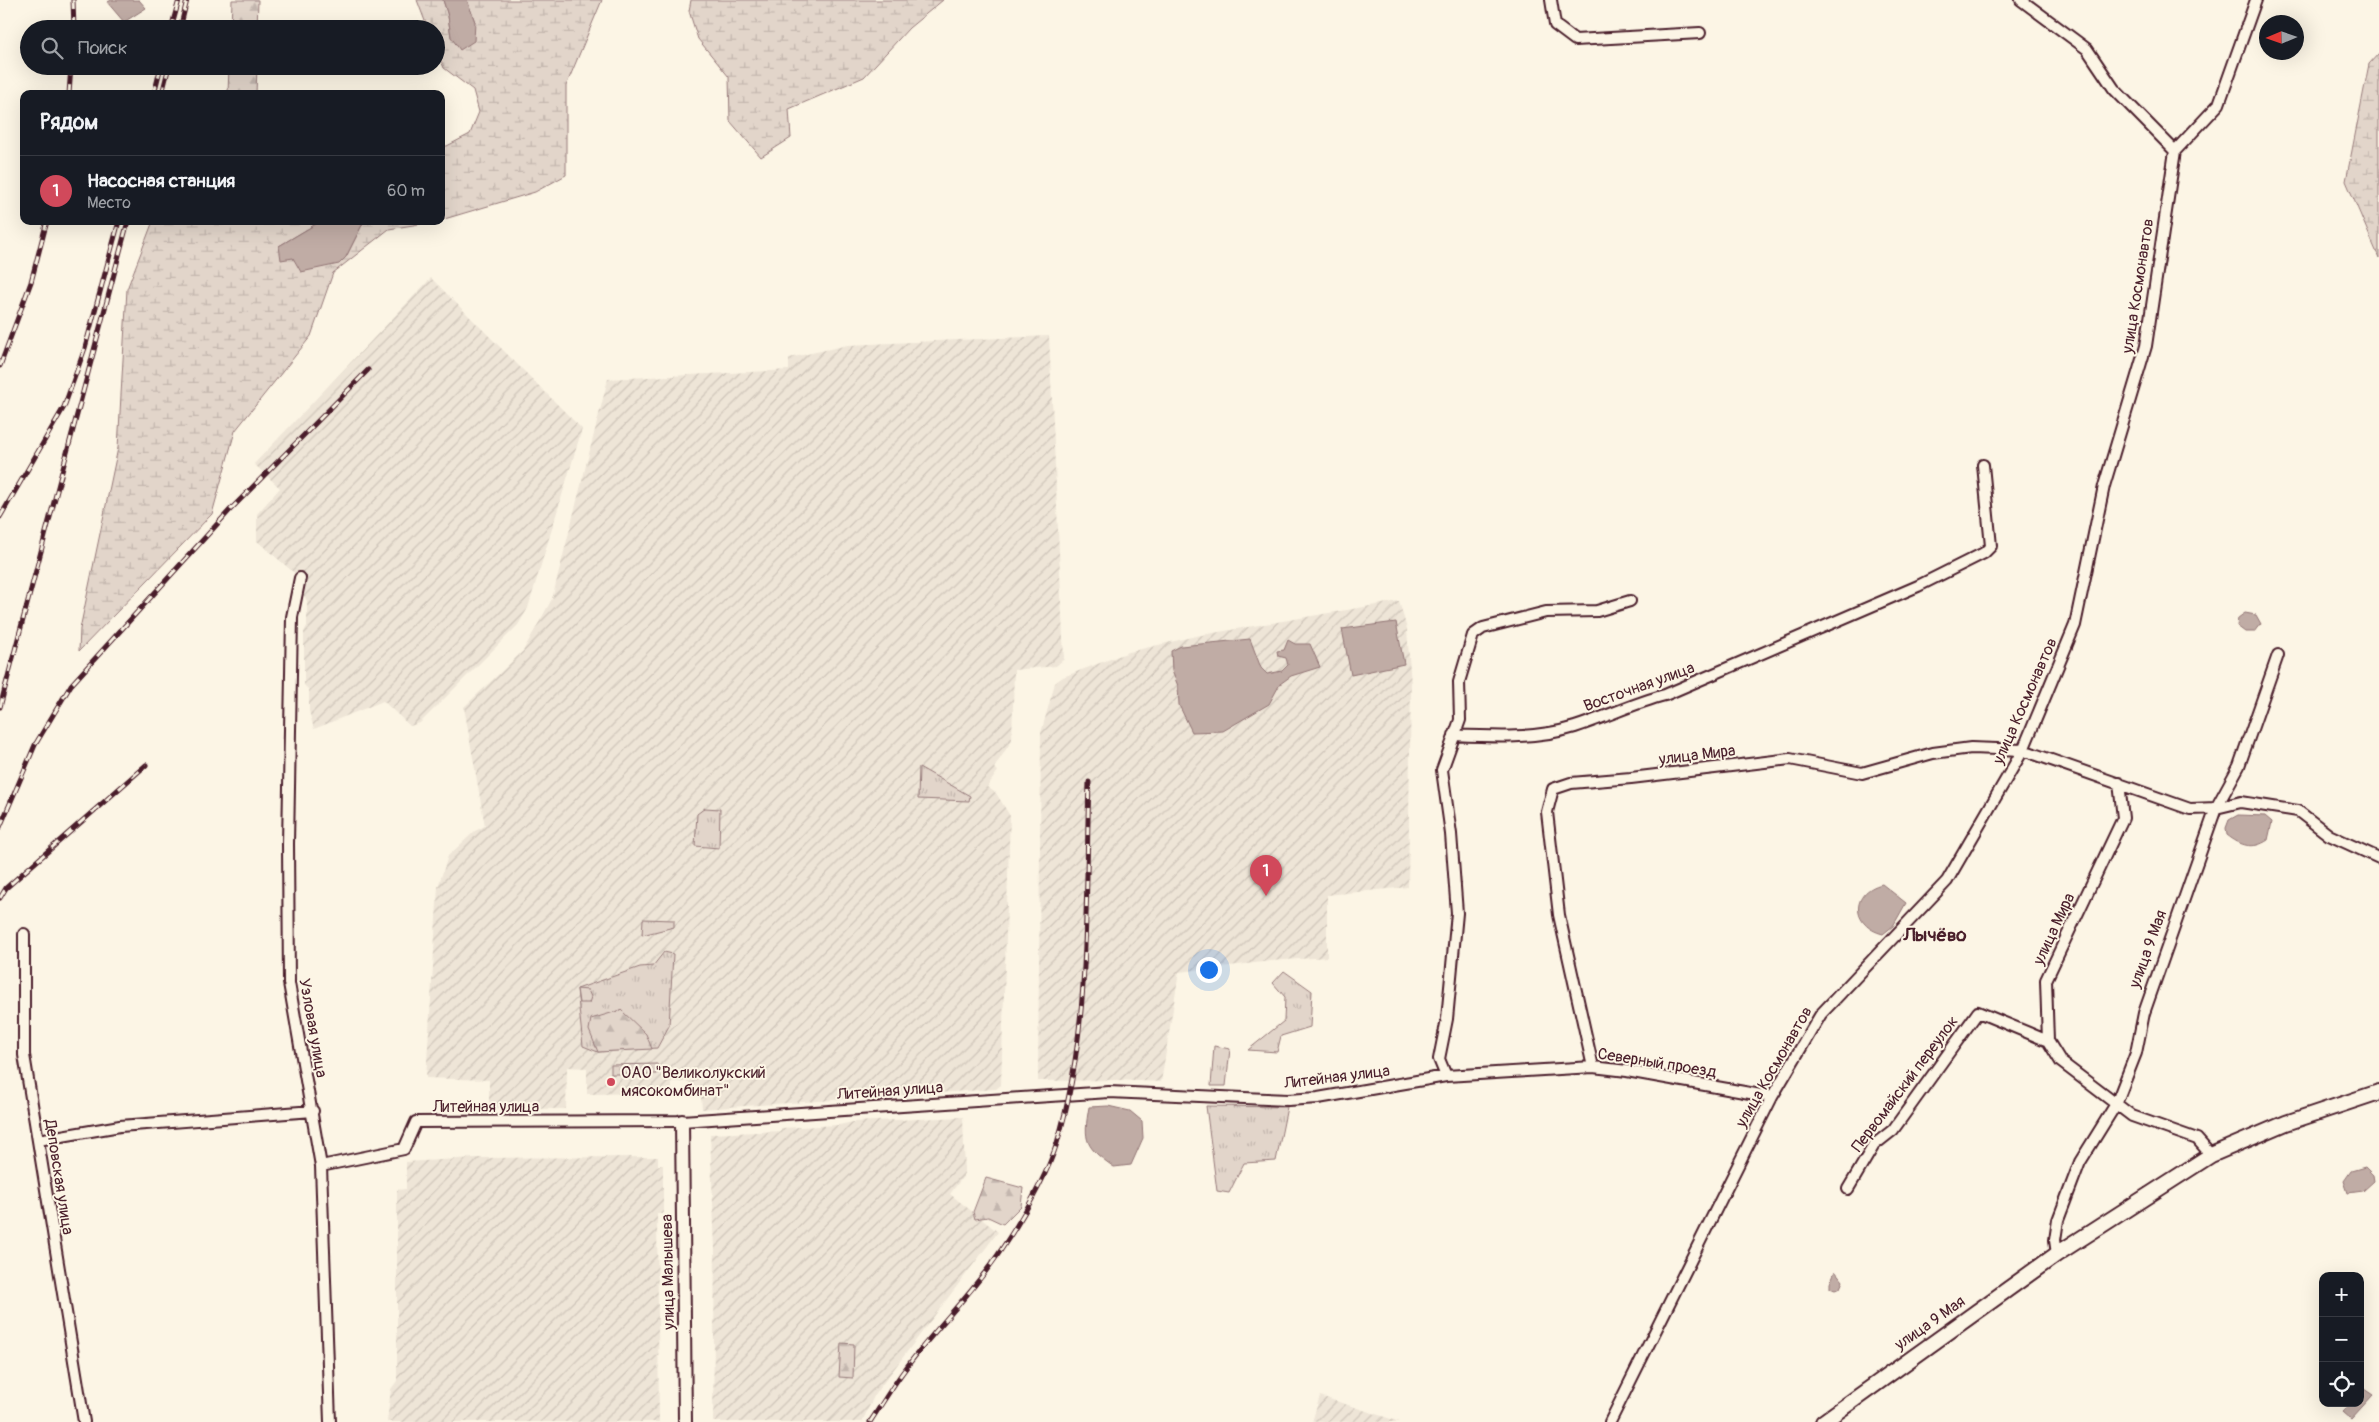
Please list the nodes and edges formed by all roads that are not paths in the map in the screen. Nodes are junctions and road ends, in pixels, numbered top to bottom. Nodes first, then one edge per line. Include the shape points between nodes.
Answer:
1 (1551, 0) edge
2 (2021, 0) edge
3 (2256, 0) edge
4 (1700, 33) dead end
5 (2175, 151) junction
6 (1982, 465) dead end
7 (300, 578) dead end
8 (1630, 601) dead end
9 (2278, 655) dead end
10 (1454, 735) junction
11 (2023, 750) junction
12 (2119, 783) junction
13 (2216, 808) junction
14 (2379, 858) edge
15 (24, 934) dead end
16 (2048, 1041) junction
17 (1593, 1067) junction
18 (1477, 1075) joint
19 (1446, 1076) junction
20 (2379, 1092) edge
21 (1772, 1097) junction
22 (2116, 1104) junction
23 (313, 1111) junction
24 (682, 1121) junction
25 (38, 1140) junction
26 (2211, 1155) junction
27 (321, 1166) junction
28 (1848, 1189) dead end
29 (2057, 1254) junction
30 (84, 1422) edge
31 (330, 1422) edge
32 (685, 1422) edge
33 (1610, 1422) edge
34 (1823, 1422) edge

1 - 4 street via 1556,25 1575,40
2 - 5 street via 2087,48 2114,89
3 - 5 street via 2219,104
5 - 11 street, улица Космонавтов via 2146,346 2104,486 2075,624
6 - 10 street, Восточная улица via 1991,546 1984,553 1918,586 1665,695 1574,727 1539,734
7 - 23 street, Узловая улица via 292,617 289,983
8 - 10 street via 1597,610 1546,612 1475,632 1459,682 1460,720
9 - 13 street, улица 9 Мая via 2239,766
10 - 19 street via 1442,770 1457,913 1447,1019 1439,1059
11 - 12 street, улица Мира
11 - 17 street, улица Мира via 1970,748 1933,753 1862,773 1790,759 1571,783 1553,789 1548,812 1560,915
11 - 21 street, улица Космонавтов via 1947,881 1821,1014
12 - 13 street, улица Мира via 2190,809
12 - 16 street, улица Мира via 2123,818 2046,980
13 - 14 street, улица Мира via 2241,802 2298,811 2329,835
13 - 22 street, улица 9 Мая via 2144,1013 2136,1053
15 - 25 street, Деповская улица via 24,1055
16 - 22 street via 2061,1062
16 - 28 street, Первомайский переулок via 1978,1012 1893,1130 1874,1145
17 - 18 street, Северный проезд
17 - 21 street, Северный проезд
18 - 19 street, Литейная улица
19 - 24 street, Литейная улица via 1318,1098 1288,1100 1109,1092
20 - 26 main road, улица 9 Мая via 2286,1123
21 - 33 street, улица Космонавтов
22 - 26 street via 2132,1116 2197,1139
22 - 29 street, улица 9 Мая via 2080,1162 2058,1220
23 - 25 street via 120,1126
23 - 27 street, Узловая улица
24 - 27 street, Литейная улица via 416,1122 404,1149
24 - 32 street, улица Малышева
25 - 30 street, Деповская улица
26 - 29 main road, улица 9 Мая
27 - 31 street, Узловая улица
29 - 34 main road, улица 9 Мая

